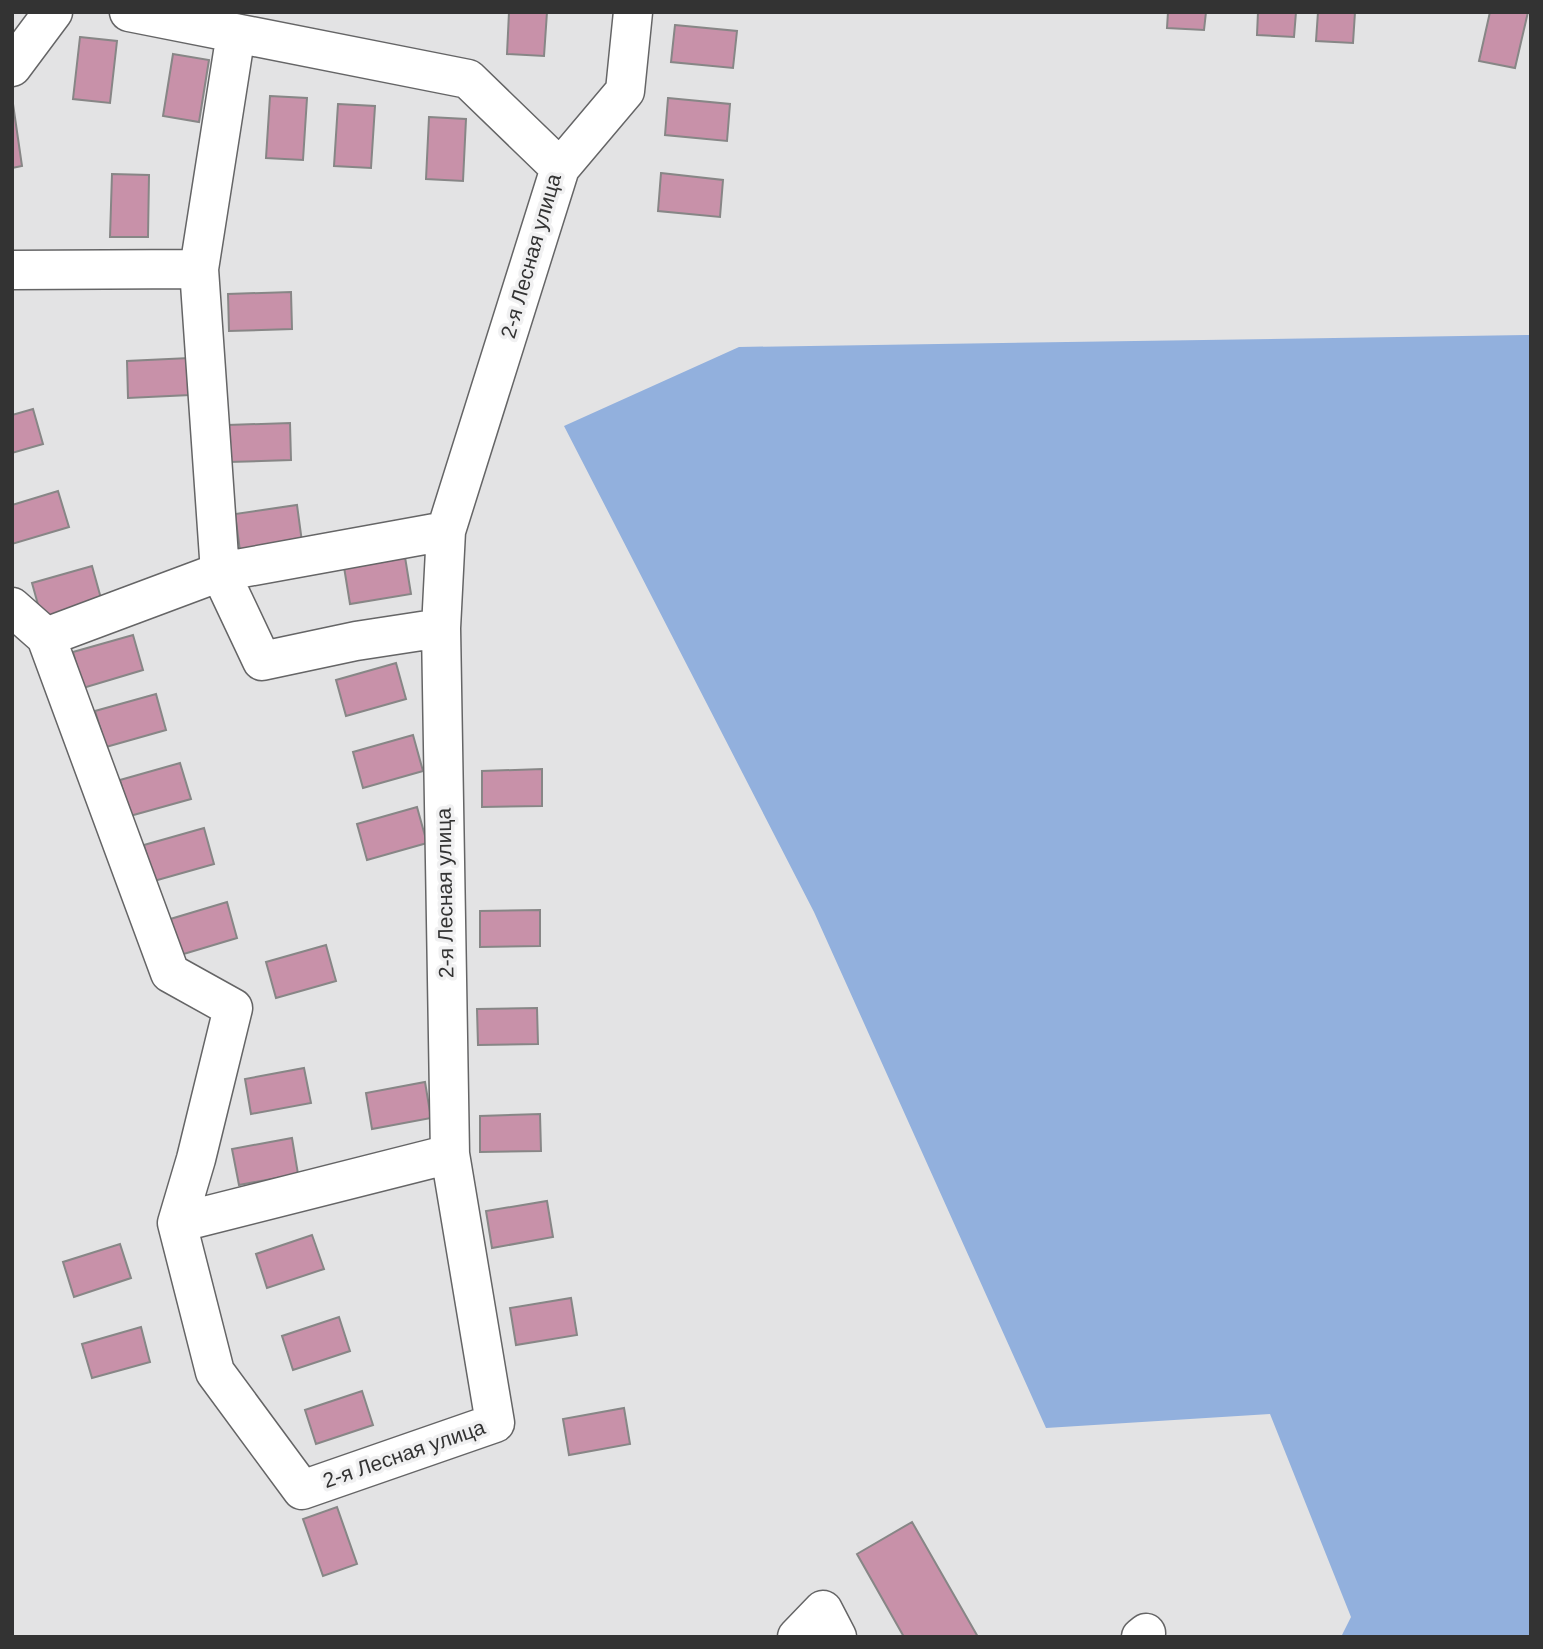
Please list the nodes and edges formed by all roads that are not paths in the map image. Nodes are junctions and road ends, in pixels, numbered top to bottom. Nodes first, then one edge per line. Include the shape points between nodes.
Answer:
1 (52, 12) edge
2 (129, 12) edge
3 (633, 12) edge
4 (198, 19) edge
5 (236, 33) junction
6 (12, 67) edge
7 (560, 168) junction
8 (200, 269) junction
9 (12, 270) edge
10 (446, 531) junction
11 (220, 572) junction
12 (12, 607) edge
13 (441, 628) junction
14 (46, 637) junction
15 (450, 1154) junction
16 (177, 1223) junction
17 (797, 1637) edge
18 (837, 1637) edge

1 - 6 street
2 - 4 street, 2-я Лесная улица
3 - 7 street via 625,91
4 - 5 street, 2-я Лесная улица
5 - 7 street, 2-я Лесная улица via 468,79
5 - 8 street
7 - 10 street, 2-я Лесная улица
8 - 9 street
8 - 11 street
10 - 11 street
10 - 13 street, 2-я Лесная улица
11 - 13 street via 262,661
11 - 14 street
12 - 14 street
13 - 15 street, 2-я Лесная улица
14 - 16 street via 170,973 233,1008
15 - 16 street
15 - 16 street, 2-я Лесная улица via 495,1423 302,1490 215,1373
17 - 18 street via 823,1610

